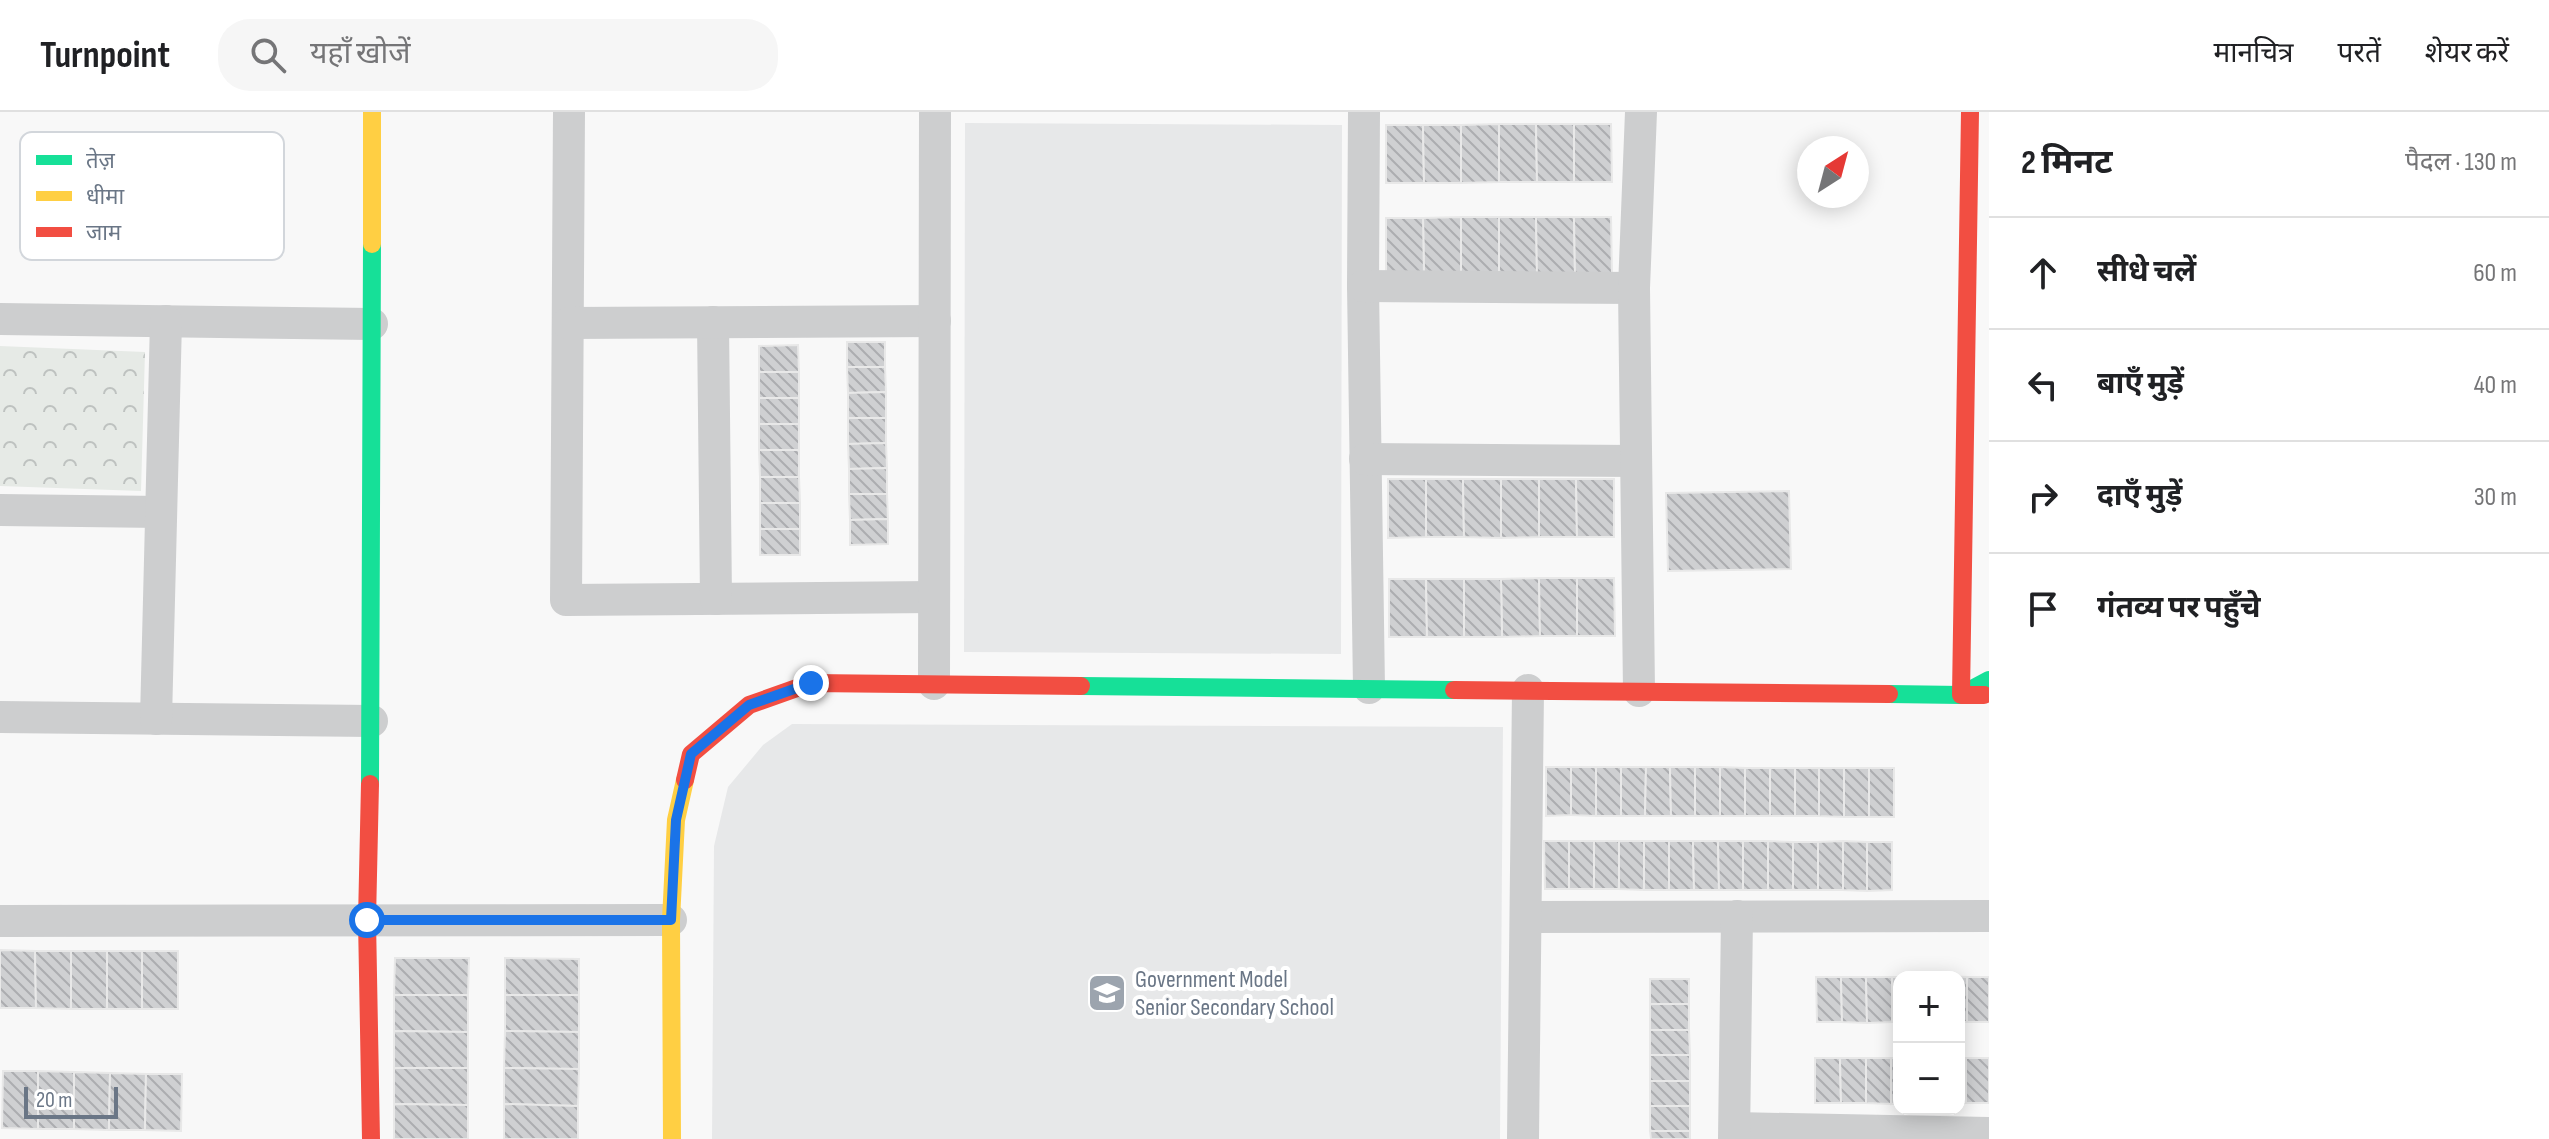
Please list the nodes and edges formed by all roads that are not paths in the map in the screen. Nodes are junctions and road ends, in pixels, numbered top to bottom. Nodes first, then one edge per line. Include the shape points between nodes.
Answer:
1 (372, 112) edge
2 (569, 112) edge
3 (935, 112) edge
4 (1364, 112) edge
5 (1641, 112) edge
6 (1976, 128) edge
7 (1363, 286) junction
8 (1634, 288) junction
9 (0, 319) edge
10 (166, 321) junction
11 (935, 321) junction
12 (713, 322) junction
13 (568, 323) junction
14 (372, 324) junction
15 (1365, 459) junction
16 (1636, 461) junction
17 (0, 510) edge
18 (161, 512) junction
19 (934, 597) junction
20 (716, 599) junction
21 (1989, 680) edge
22 (934, 684) junction
23 (1369, 688) junction
24 (1528, 690) junction
25 (1639, 691) junction
26 (1961, 695) junction
27 (1989, 696) edge
28 (0, 717) edge
29 (156, 719) junction
30 (372, 721) junction
31 (1737, 916) junction
32 (1989, 916) edge
33 (1526, 917) junction
34 (367, 920) junction
35 (671, 920) junction
36 (0, 921) edge
37 (1989, 1133) edge
38 (1734, 1134) edge
39 (371, 1139) edge
40 (672, 1139) edge
41 (1523, 1139) edge

1 - 14 street
2 - 13 street
3 - 11 street
4 - 7 street
5 - 8 street
6 - 26 street
7 - 8 street
7 - 15 street
8 - 16 street
9 - 10 street
10 - 14 street
10 - 18 street
11 - 12 street
11 - 19 street
12 - 13 street
12 - 20 street
13 - 20 street via 566,600
14 - 30 street
15 - 16 street
15 - 23 street
16 - 25 street
17 - 18 street
18 - 29 street
19 - 20 street
19 - 22 street
21 - 26 street
22 - 23 street
22 - 35 street via 811,683 749,705 691,754 676,820
23 - 24 street
24 - 25 street
24 - 33 street
25 - 26 street
26 - 27 street
28 - 29 street
29 - 30 street
30 - 34 street
31 - 32 street
31 - 33 street
31 - 38 street
33 - 41 street
34 - 35 street
34 - 36 street
34 - 39 street
35 - 40 street
37 - 38 street

